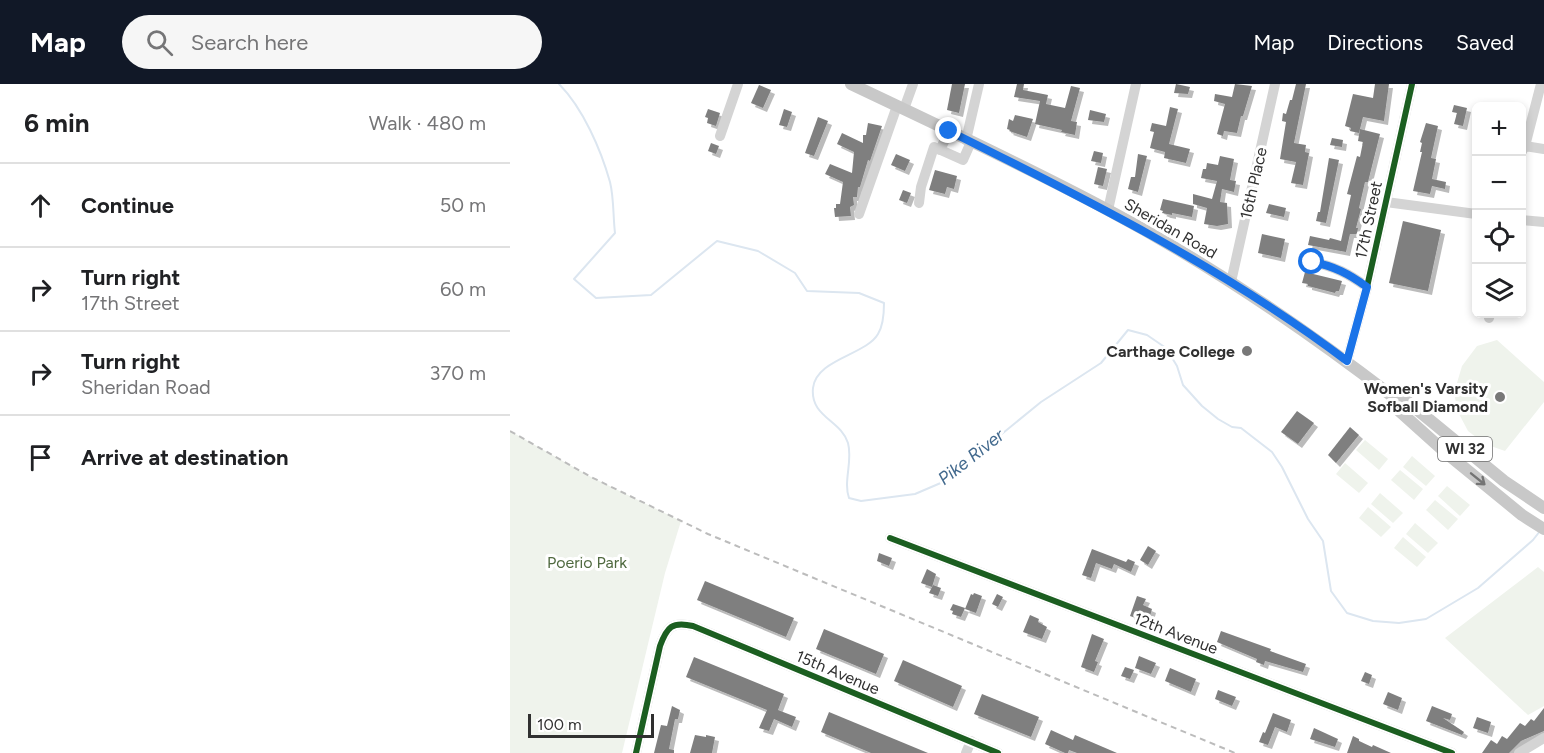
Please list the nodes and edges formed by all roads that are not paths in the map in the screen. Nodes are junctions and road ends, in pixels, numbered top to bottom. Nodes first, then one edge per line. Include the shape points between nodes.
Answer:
1 (738, 84) edge
2 (851, 84) edge
3 (913, 84) edge
4 (979, 84) edge
5 (1137, 84) edge
6 (1275, 84) edge
7 (1412, 84) edge
8 (1541, 84) edge
9 (901, 108) junction
10 (949, 131) junction
11 (720, 136) dead end
12 (1526, 139) edge
13 (968, 141) junction
14 (1544, 149) edge
15 (940, 150) junction
16 (1526, 150) edge
17 (1386, 202) junction
18 (919, 203) dead end
19 (1108, 210) junction
20 (1472, 213) edge
21 (859, 214) dead end
22 (1526, 220) edge
23 (1544, 222) edge
24 (1312, 262) dead end
25 (1231, 282) junction
26 (1367, 287) junction
27 (1347, 361) junction
28 (1392, 396) junction
29 (1540, 506) edge
30 (1544, 529) edge
31 (890, 538) dead end
32 (1544, 738) edge
33 (971, 741) junction
34 (636, 753) edge
35 (966, 753) edge
36 (998, 753) edge
37 (1452, 753) edge
38 (1519, 753) edge

1 - 11 street
2 - 9 main road, Sheridan Road / WI 32
3 - 9 street
4 - 13 street
5 - 19 street
6 - 25 street, 16th Place
7 - 17 street, 17th Street
8 - 12 street
9 - 10 main road, Sheridan Road / WI 32
9 - 21 street
10 - 13 main road, Sheridan Road / WI 32
10 - 15 street
13 - 15 street via 963,160
13 - 19 main road, Sheridan Road / WI 32
14 - 16 street
15 - 18 street via 934,147
17 - 20 street
17 - 26 street, 17th Street
19 - 25 main road, Sheridan Road / WI 32
22 - 23 street
24 - 26 street via 1332,266
25 - 27 main road, Sheridan Road / WI 32
26 - 27 street, 17th Street
27 - 28 main road, Sheridan Road / WI 32
28 - 29 main road, Sheridan Road / WI 32 via 1403,398
28 -> 30 main road, Sheridan Road / WI 32 via 1396,408 1445,452
31 - 37 street, 12th Avenue
32 - 38 street
33 - 34 street, 15th Avenue via 693,626 676,624 666,630 660,646
33 - 35 street
33 - 36 street, 15th Avenue

